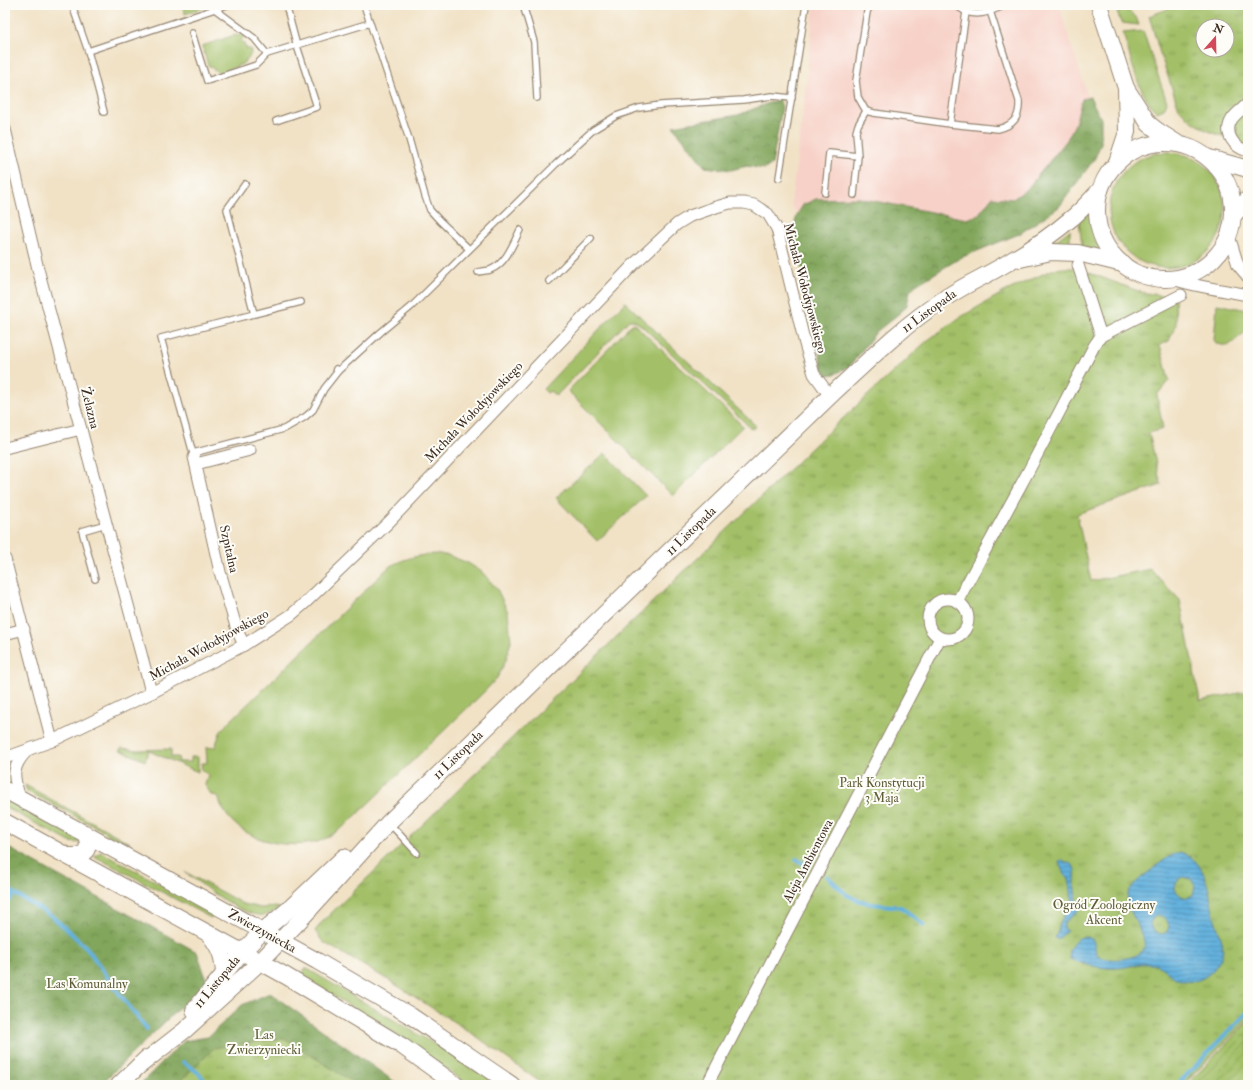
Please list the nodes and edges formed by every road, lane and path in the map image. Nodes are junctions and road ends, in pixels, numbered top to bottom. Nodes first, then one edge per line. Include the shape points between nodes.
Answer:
1 (72, 5) edge
2 (228, 5) edge
3 (286, 5) edge
4 (364, 5) edge
5 (523, 5) edge
6 (806, 5) edge
7 (869, 5) edge
8 (956, 5) edge
9 (1007, 5) edge
10 (1099, 5) edge
11 (216, 10) junction
12 (990, 11) junction
13 (966, 12) junction
14 (370, 23) junction
15 (192, 33) dead end
16 (297, 46) junction
17 (88, 51) junction
18 (267, 54) junction
19 (1126, 88) junction
20 (537, 98) dead end
21 (792, 98) junction
22 (1248, 103) edge
23 (866, 111) junction
24 (104, 112) dead end
25 (276, 121) dead end
26 (950, 124) junction
27 (5, 129) edge
28 (7, 142) edge
29 (1178, 144) junction
30 (1248, 151) edge
31 (858, 156) junction
32 (1208, 158) junction
33 (1117, 162) junction
34 (1248, 168) edge
35 (779, 178) dead end
36 (245, 184) dead end
37 (1100, 190) junction
38 (824, 193) dead end
39 (854, 195) dead end
40 (1248, 199) edge
41 (1233, 216) junction
42 (520, 230) dead end
43 (1229, 236) junction
44 (591, 238) dead end
45 (469, 249) junction
46 (1011, 261) junction
47 (1123, 264) junction
48 (1078, 265) dead end
49 (478, 272) dead end
50 (1248, 277) edge
51 (1173, 279) junction
52 (549, 281) dead end
53 (1181, 295) dead end
54 (1248, 295) edge
55 (301, 302) dead end
56 (254, 314) junction
57 (1101, 336) junction
58 (830, 396) junction
59 (81, 429) junction
60 (5, 448) edge
61 (250, 450) dead end
62 (195, 458) junction
63 (106, 524) junction
64 (5, 559) edge
65 (94, 579) dead end
66 (957, 602) junction
67 (24, 629) junction
68 (5, 634) edge
69 (940, 638) junction
70 (244, 645) junction
71 (151, 693) junction
72 (52, 741) junction
73 (28, 749) junction
74 (5, 758) edge
75 (5, 790) edge
76 (20, 798) junction
77 (5, 822) edge
78 (388, 823) junction
79 (85, 833) junction
80 (417, 853) dead end
81 (67, 856) junction
82 (263, 931) junction
83 (208, 933) junction
84 (281, 941) junction
85 (242, 952) junction
86 (260, 962) junction
87 (224, 973) junction
88 (139, 1066) junction
89 (119, 1085) edge
90 (456, 1085) edge
91 (512, 1085) edge
92 (707, 1085) edge

1 - 17 lane
2 - 11 lane
3 - 16 lane
4 - 14 lane
5 - 20 lane via 534,42
6 - 21 lane
7 - 23 lane via 856,81 858,97
8 - 13 lane
9 - 12 lane
10 - 19 street
11 - 17 lane
11 - 18 lane via 254,38
12 - 13 lane via 984,14
12 - 26 lane via 1019,101 1019,111 1015,119 1005,128 998,130
13 - 26 lane
14 - 16 lane
14 - 45 lane via 410,140 430,210
15 - 18 lane via 207,81 256,65
16 - 18 lane
16 - 25 lane via 317,107
17 - 24 lane
19 - 29 street via 1149,124
19 - 33 street via 1126,132
21 - 35 lane
21 - 45 lane via 772,96 661,105 639,108 616,116 580,141
22 - 30 street via 1235,115 1229,128 1234,144
23 - 26 lane
23 - 31 lane via 856,132
27 - 28 street, Żelazna
28 - 59 street, Żelazna
29 - 32 street via 1194,149
29 - 33 street via 1146,146 1130,152
31 - 38 lane via 829,153
31 - 39 lane
32 - 34 street
32 - 41 street via 1228,184
33 - 37 street
36 - 56 lane via 227,209
37 - 46 street, 11 Listopada via 1073,218
37 - 47 street via 1097,210 1100,231 1109,249
40 - 41 street
41 - 43 street
42 - 49 lane via 500,263 491,269
43 - 50 street via 1238,265
43 - 51 street via 1212,261 1200,270
44 - 52 lane
45 - 62 lane via 411,307 337,370 313,410 284,429
46 - 47 street, 11 Listopada via 1051,252 1078,253
46 - 58 street, 11 Listopada via 959,289 918,317 897,333
47 - 51 street via 1134,272 1146,276
48 - 57 street
51 - 54 street
53 - 57 street
55 - 56 lane
56 - 62 lane via 161,338
57 - 66 street
58 - 70 street, Michała Wołodyjowskiego via 814,374 777,229 768,214 754,205 730,203 690,216 677,224 633,265 389,522 306,602 281,622
58 - 78 street, 11 Listopada
59 - 60 street
59 - 63 street, Żelazna
61 - 62 street
62 - 70 street, Szpitalna via 220,572
63 - 65 lane via 82,531
63 - 71 street, Żelazna
64 - 67 street
66 - 69 street via 967,614 966,629 954,638
66 - 69 street via 943,600 931,609 929,623 933,632
67 - 68 street
67 - 72 street
69 - 92 street, Aleja Ambientowa
70 - 71 street, Michała Wołodyjowskiego
71 - 72 street, Michała Wołodyjowskiego
72 - 73 street, Michała Wołodyjowskiego
73 - 74 street, Michała Wołodyjowskiego
73 - 76 street via 15,767 16,786
75 - 76 street, Zwierzyniecka
76 - 79 street, Zwierzyniecka
77 - 81 street
78 - 80 lane
78 - 82 street, 11 Listopada via 344,857
78 - 84 street, 11 Listopada
79 - 81 street via 88,848 77,857
79 - 82 street, Zwierzyniecka
81 - 83 street
82 - 84 street, Zwierzyniecka
82 - 85 street, 11 Listopada
83 - 85 street
83 - 87 street via 218,944 223,958
84 - 86 street, 11 Listopada
84 - 91 street, Zwierzyniecka via 411,1016
85 - 86 street
85 - 87 street, 11 Listopada
86 - 88 street, 11 Listopada via 184,1030
86 - 90 street via 356,1017
87 - 88 street, 11 Listopada via 199,1004
88 - 89 street, 11 Listopada

